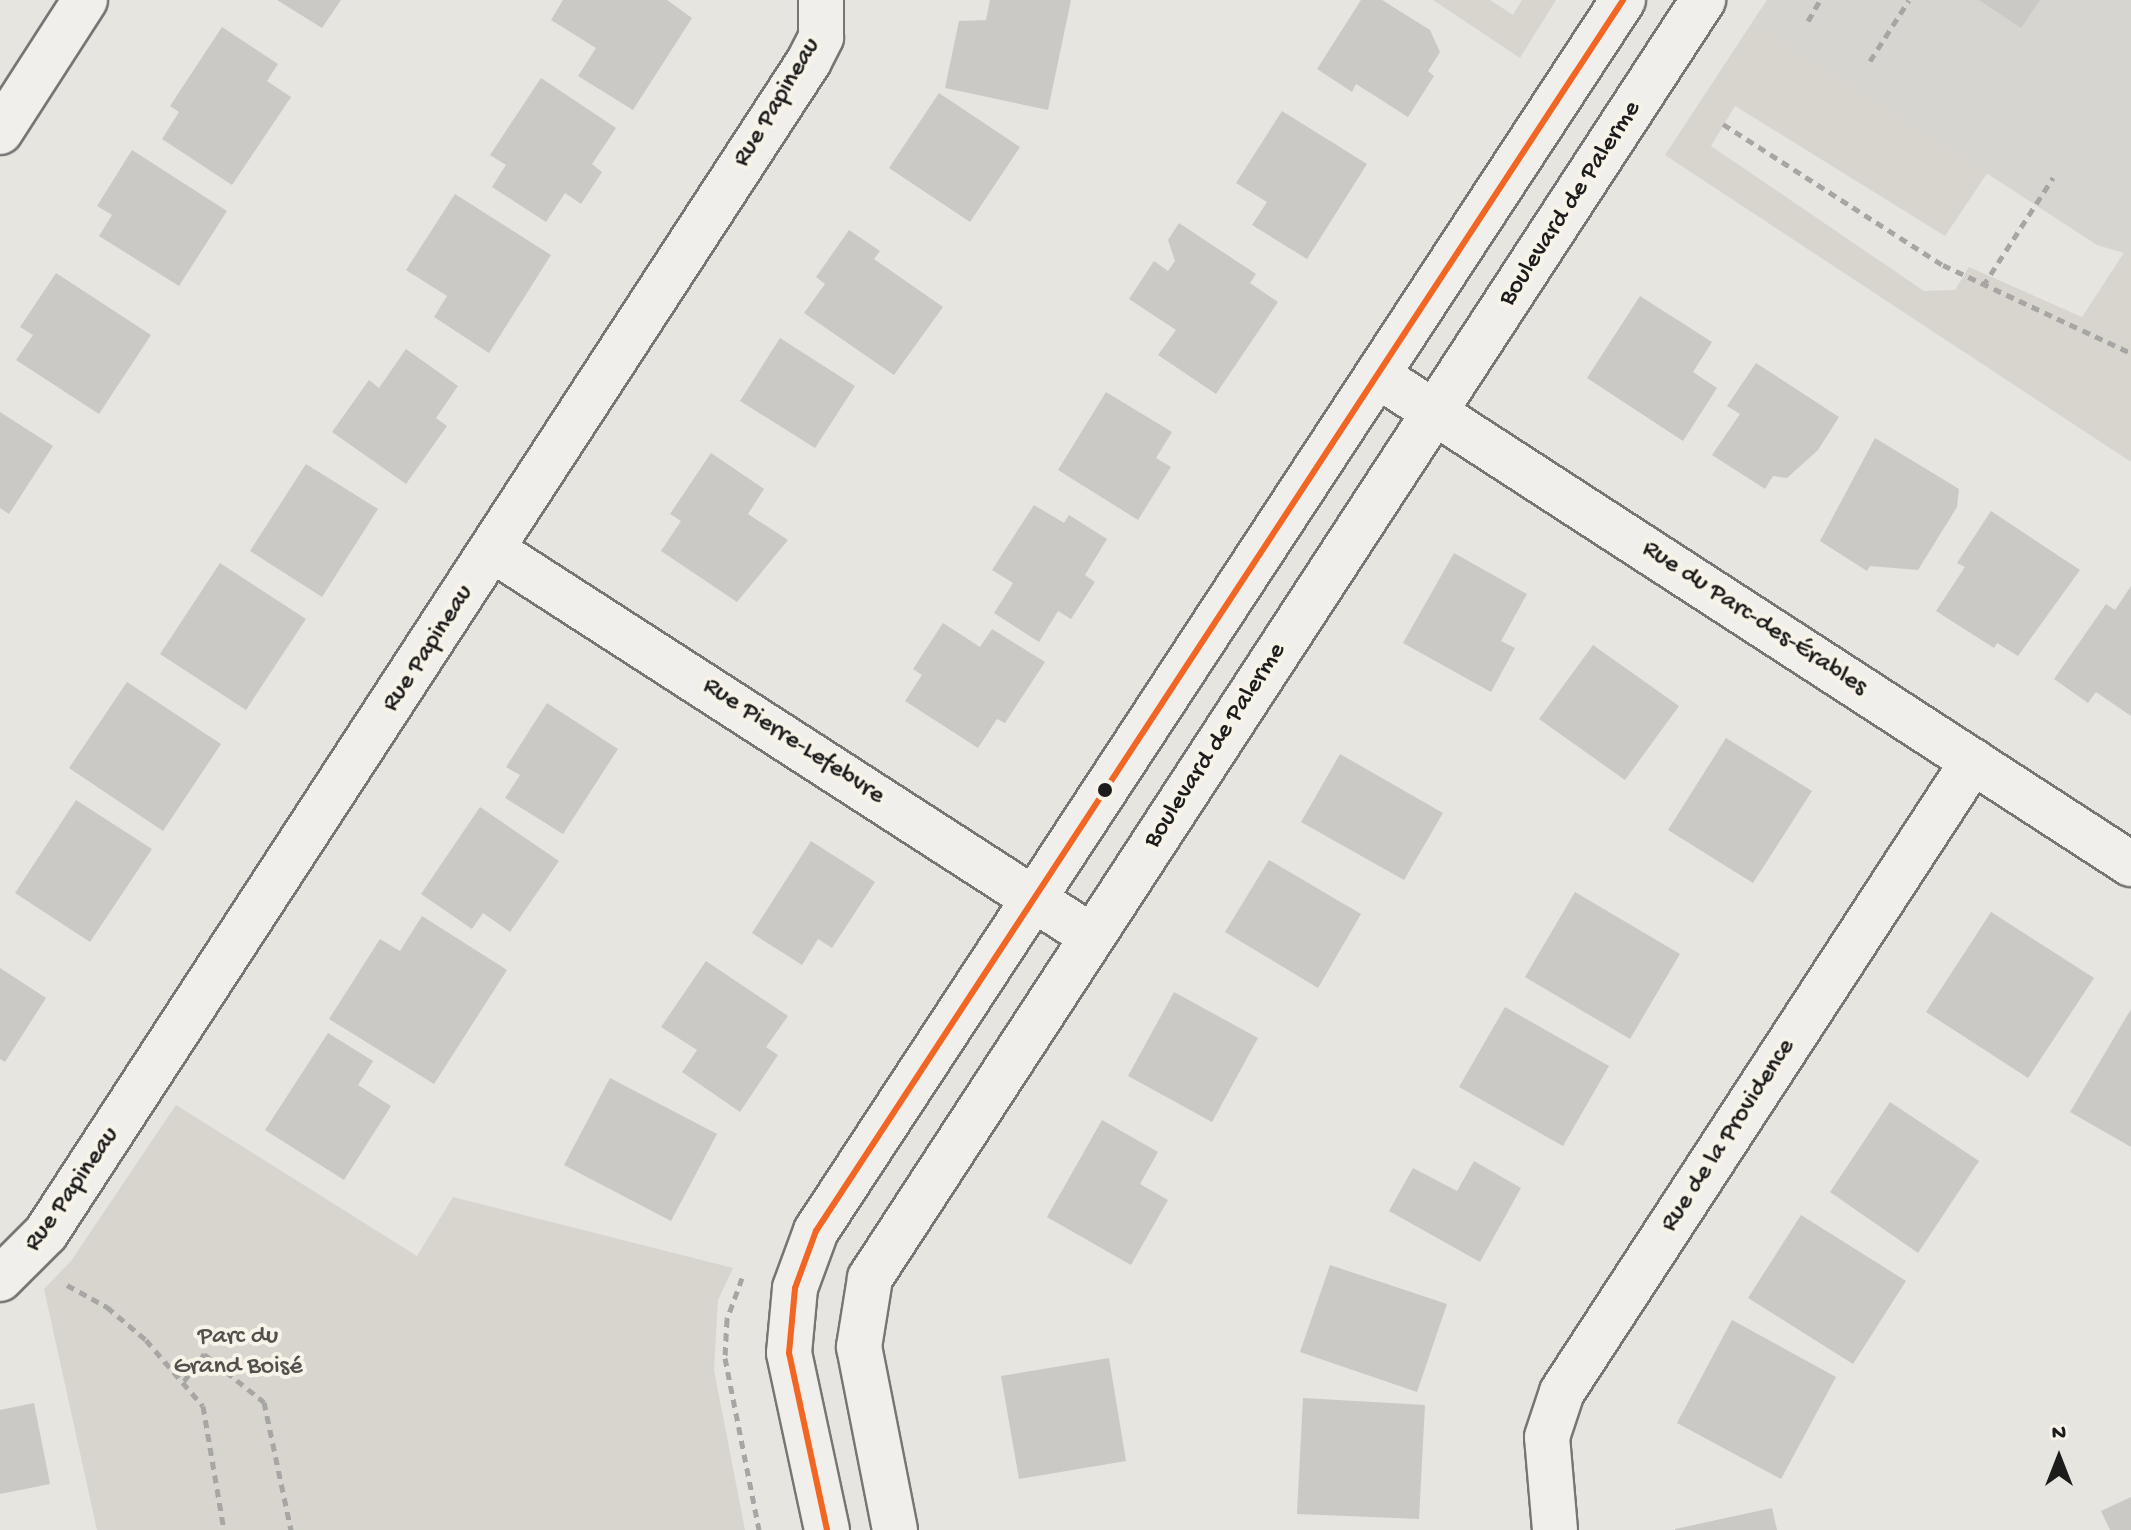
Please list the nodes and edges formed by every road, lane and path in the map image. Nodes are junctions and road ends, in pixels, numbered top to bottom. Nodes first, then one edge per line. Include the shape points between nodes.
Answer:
1 (85, 0) edge
2 (821, 0) edge
3 (1623, 0) edge
4 (1703, 0) edge
5 (1820, 0) edge
6 (1909, 0) edge
7 (1808, 21) dead end
8 (1870, 61) dead end
9 (1723, 124) dead end
10 (0, 132) edge
11 (2053, 178) dead end
12 (1983, 286) junction
13 (2131, 353) edge
14 (1377, 375) junction
15 (1436, 414) junction
16 (493, 550) junction
17 (1973, 761) junction
18 (2131, 864) edge
19 (1034, 898) junction
20 (1091, 936) junction
21 (746, 1273) dead end
22 (0, 1279) edge
23 (61, 1284) dead end
24 (184, 1381) junction
25 (224, 1530) edge
26 (291, 1530) edge
27 (759, 1530) edge
28 (827, 1530) edge
29 (895, 1530) edge
30 (1555, 1530) edge

1 - 10 street
2 - 16 street, Rue Papineau via 821,37 809,61
3 - 14 street
4 - 15 street, Boulevard de Palerme
5 - 7 path
6 - 8 path
9 - 12 path
11 - 12 path
12 - 13 path
14 - 15 street, Rue du Parc-des-Érables
14 - 19 street
15 - 17 street, Rue du Parc-des-Érables
15 - 20 street, Boulevard de Palerme
16 - 19 street, Rue Pierre-Lefebvre
16 - 22 street, Rue Papineau via 46,1233
17 - 18 street, Rue du Parc-des-Érables
17 - 30 street, Rue de la Providence via 1562,1392 1547,1437 1547,1492
19 - 20 street, Rue Pierre-Lefebvre
19 - 28 street via 805,1255 789,1353
20 - 29 street, Boulevard de Palerme via 870,1278 859,1347
21 - 27 path via 727,1319 725,1358
23 - 24 path via 107,1307
24 - 25 path via 210,1422
24 - 26 path via 204,1354 264,1402

